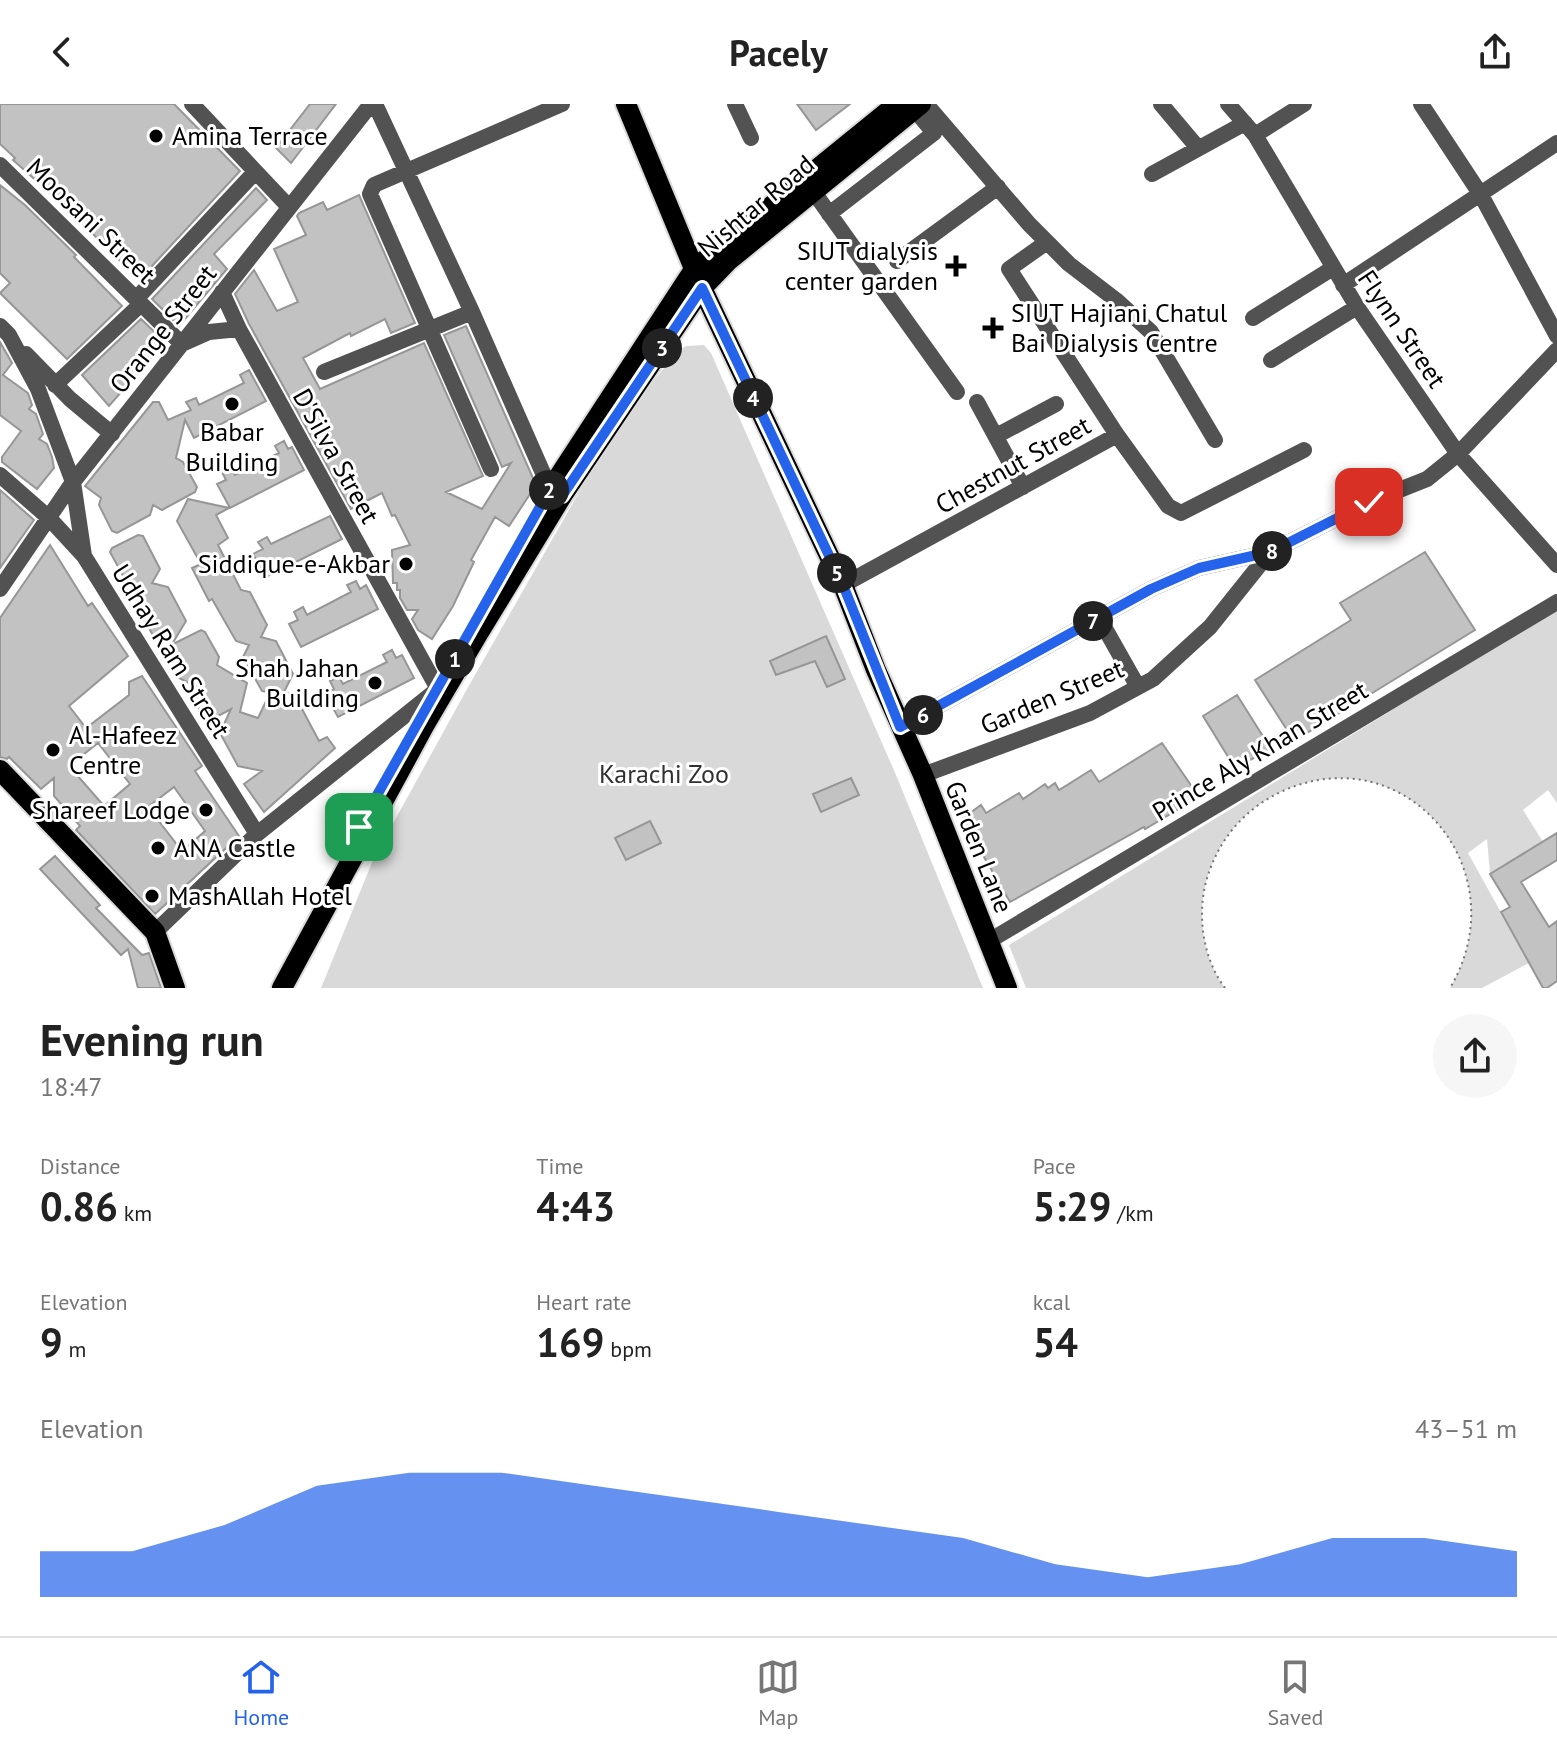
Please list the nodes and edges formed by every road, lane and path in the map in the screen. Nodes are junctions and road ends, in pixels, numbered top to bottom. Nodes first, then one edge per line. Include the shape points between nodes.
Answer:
1 (192, 104) edge
2 (373, 104) edge
3 (562, 104) edge
4 (626, 104) edge
5 (735, 104) edge
6 (1161, 104) edge
7 (1228, 104) edge
8 (1304, 104) edge
9 (1421, 104) edge
10 (915, 105) edge
11 (1250, 129) junction
12 (751, 138) dead end
13 (1557, 143) edge
14 (1198, 148) junction
15 (0, 165) edge
16 (255, 172) junction
17 (408, 172) junction
18 (1152, 174) dead end
19 (998, 187) junction
20 (813, 191) junction
21 (1481, 195) junction
22 (289, 207) junction
23 (829, 214) junction
24 (1047, 242) junction
25 (897, 261) dead end
26 (1333, 268) junction
27 (698, 278) junction
28 (1343, 285) junction
29 (222, 292) junction
30 (139, 301) junction
31 (1357, 307) junction
32 (472, 312) junction
33 (1253, 318) dead end
34 (239, 329) junction
35 (4, 330) edge
36 (429, 330) junction
37 (1557, 336) edge
38 (182, 344) junction
39 (1557, 350) edge
40 (1271, 360) dead end
41 (324, 372) dead end
42 (55, 385) junction
43 (957, 392) dead end
44 (977, 402) dead end
45 (1056, 404) dead end
46 (112, 434) junction
47 (1117, 435) junction
48 (996, 436) junction
49 (1215, 440) dead end
50 (1304, 450) dead end
51 (1458, 454) junction
52 (491, 469) dead end
53 (0, 475) edge
54 (73, 482) junction
55 (1023, 487) junction
56 (556, 492) junction
57 (49, 518) junction
58 (1270, 552) junction
59 (84, 556) junction
60 (1557, 565) edge
61 (843, 585) junction
62 (0, 589) edge
63 (1557, 602) edge
64 (1099, 618) junction
65 (1138, 687) junction
66 (438, 689) junction
67 (900, 727) junction
68 (0, 770) edge
69 (923, 775) junction
70 (257, 834) junction
71 (155, 932) junction
72 (989, 941) junction
73 (175, 988) edge
74 (269, 988) edge
75 (282, 988) edge
76 (1007, 988) edge
77 (1225, 988) edge
78 (1450, 988) edge

1 - 16 street
2 - 17 street
2 - 22 street, Orange Street
3 - 17 street
4 - 27 main road, Garden Lane
5 - 12 street
6 - 14 street
7 - 11 street, Flynn Street
8 - 11 street
9 - 21 street
10 - 19 street
10 - 20 main road, Nishtar Road
10 - 23 street via 934,133
10 - 27 main road, Nishtar Road
11 - 14 street
11 - 26 street, Flynn Street
13 - 21 street
14 - 18 street
15 - 30 street, Moosani Street
16 - 22 street
16 - 30 street
17 - 32 street
17 - 36 street via 374,185 370,194
19 - 24 street
19 - 25 street
20 - 23 street
20 - 27 main road, Nishtar Road via 728,261
21 - 28 street
21 - 37 street
22 - 29 street, Orange Street
23 - 43 street
24 - 47 street, Chestnut Street via 1009,269
24 - 49 street via 1151,332
26 - 28 street, Flynn Street
26 - 33 street
27 - 56 main road, Nishtar Road
27 - 61 main road, Garden Lane
28 - 31 street, Flynn Street
29 - 34 street, D'Silva Street
29 - 38 street, Orange Street
30 - 38 street, Moosani Street
30 - 42 street
31 - 40 street
31 - 51 street, Flynn Street
32 - 36 street
32 - 56 street
34 - 38 street via 209,332
34 - 66 street, D'Silva Street
35 - 42 street
35 - 54 street, Udhay Ram Street via 38,389
36 - 41 street
36 - 52 street
38 - 46 street, Orange Street
39 - 51 street, Garden Street
42 - 46 street
44 - 48 street
45 - 48 street
46 - 54 street, Orange Street
47 - 50 street via 1168,506 1181,513
47 - 55 street, Chestnut Street
48 - 55 street
51 - 58 street, Garden Street via 1427,479
51 - 60 street, Flynn Street
53 - 57 street
54 - 57 street, Orange Street
54 - 59 street, Udhay Ram Street
55 - 61 street, Chestnut Street
56 - 66 main road, Nishtar Road
56 - 75 main road, Nishtar Road
57 - 59 street
57 - 62 street, Orange Street
58 - 64 street via 1199,568
58 - 65 street, Garden Street via 1210,627
59 - 70 street, Udhay Ram Street
61 - 67 main road, Garden Lane
63 - 72 street, Prince Aly Khan Street
64 - 65 street
64 - 67 street
65 - 69 street, Garden Street via 1090,713
66 - 70 street
66 - 74 main road, Nishtar Road
67 - 69 main road, Garden Lane
68 - 71 main road
69 - 72 main road, Garden Lane
70 - 71 street
71 - 73 main road
72 - 76 main road, Garden Lane
77 - 78 path via 1206,949 1202,917 1205,884 1216,853 1237,822 1266,798 1301,783 1339,778 1377,784 1411,800 1440,824 1460,856 1472,892 1472,930 1463,966

